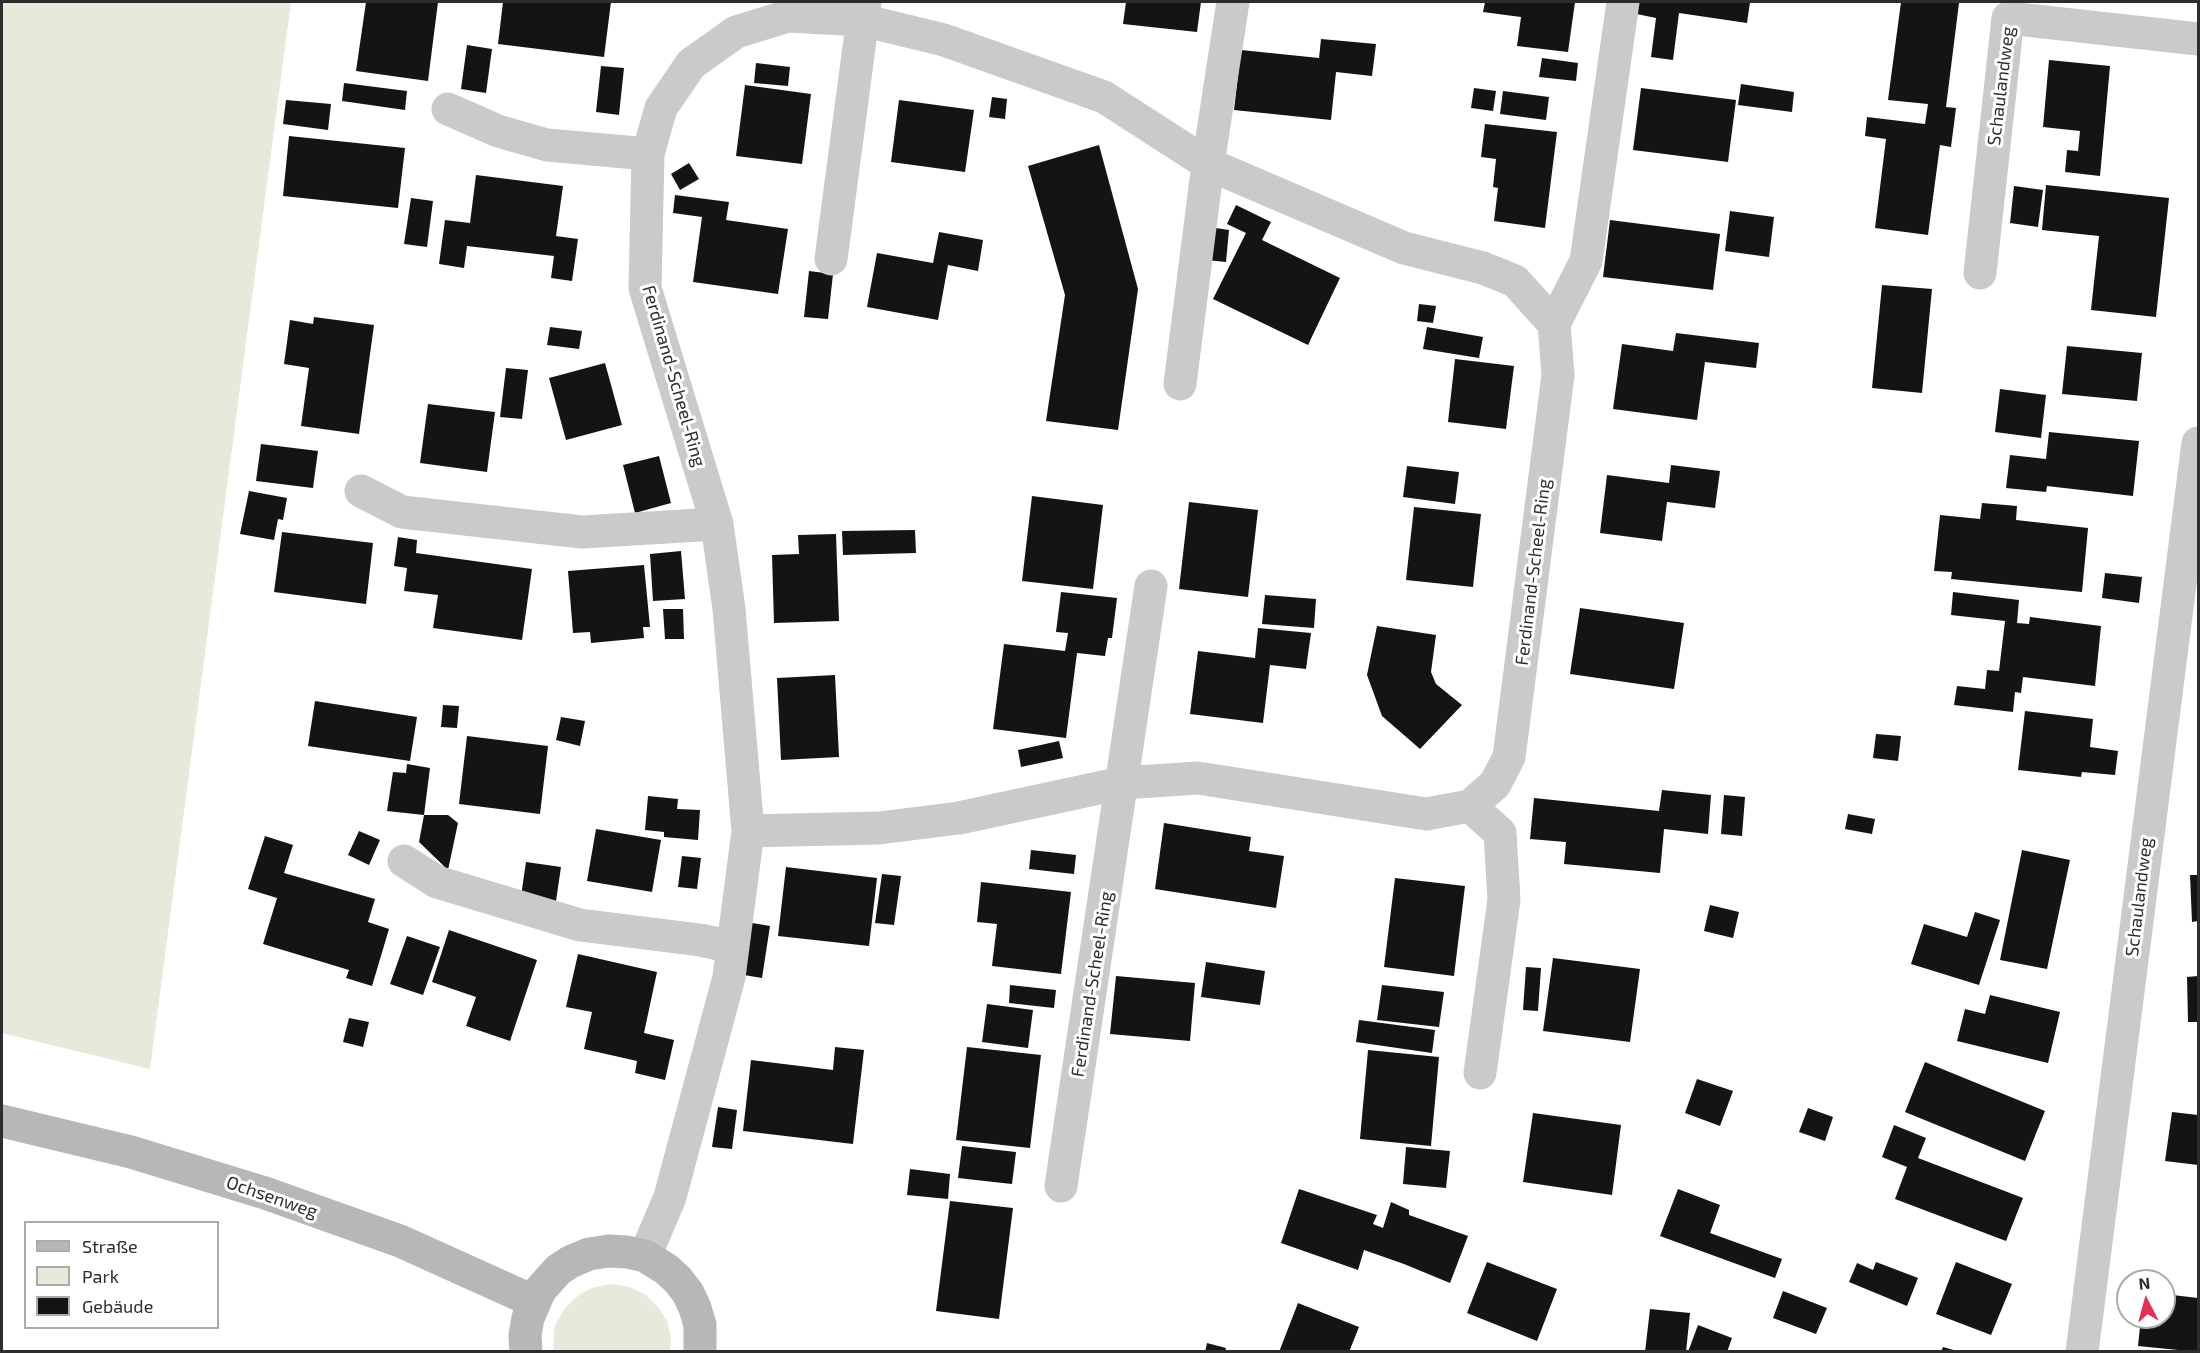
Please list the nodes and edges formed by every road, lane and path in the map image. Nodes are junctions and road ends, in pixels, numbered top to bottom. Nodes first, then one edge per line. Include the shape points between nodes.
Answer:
1 (1233, 2) edge
2 (1623, 2) edge
3 (863, 10) edge
4 (2199, 39) edge
5 (448, 109) dead end
6 (648, 154) junction
7 (1208, 164) junction
8 (831, 259) dead end
9 (1980, 273) dead end
10 (1554, 324) junction
11 (1180, 384) dead end
12 (2199, 443) edge
13 (361, 491) dead end
14 (717, 524) junction
15 (1151, 586) dead end
16 (1122, 783) junction
17 (1470, 806) junction
18 (748, 831) junction
19 (404, 861) dead end
20 (733, 947) junction
21 (1480, 1073) dead end
22 (2, 1121) edge
23 (1062, 1186) dead end
24 (645, 1256) junction
25 (534, 1301) junction
26 (526, 1352) edge
27 (699, 1352) edge
28 (2082, 1352) edge

1 - 7 street
2 - 10 street via 1586,261
3 - 6 street, Ferdinand-Scheel-Ring via 788,16 736,32 691,64 661,108
3 - 7 street, Ferdinand-Scheel-Ring via 1104,97
3 - 8 street
4 - 9 street, Schaulandweg via 2008,18
5 - 6 street via 498,131 546,145
6 - 14 street, Ferdinand-Scheel-Ring via 645,288
7 - 10 street, Ferdinand-Scheel-Ring via 1404,248 1483,268 1515,281
7 - 11 street
10 - 17 street, Ferdinand-Scheel-Ring via 1558,375 1509,757 1495,784
12 - 28 street, Schaulandweg
13 - 14 street via 402,512 582,532
14 - 18 street, Ferdinand-Scheel-Ring via 729,609
15 - 16 street, Ferdinand-Scheel-Ring
16 - 17 street via 1198,778 1426,814
16 - 18 street via 959,818 879,828
16 - 23 street, Ferdinand-Scheel-Ring
17 - 21 street via 1500,833 1504,900
18 - 20 street, Ferdinand-Scheel-Ring
19 - 20 street via 437,882 580,925
20 - 24 street, Ferdinand-Scheel-Ring via 729,977 670,1197
22 - 25 main road, Ochsenweg via 130,1152 265,1193 400,1242
24 - 25 main road via 618,1251 589,1254 558,1270
24 - 27 main road via 666,1269 688,1293 700,1325
25 - 26 main road via 525,1335

